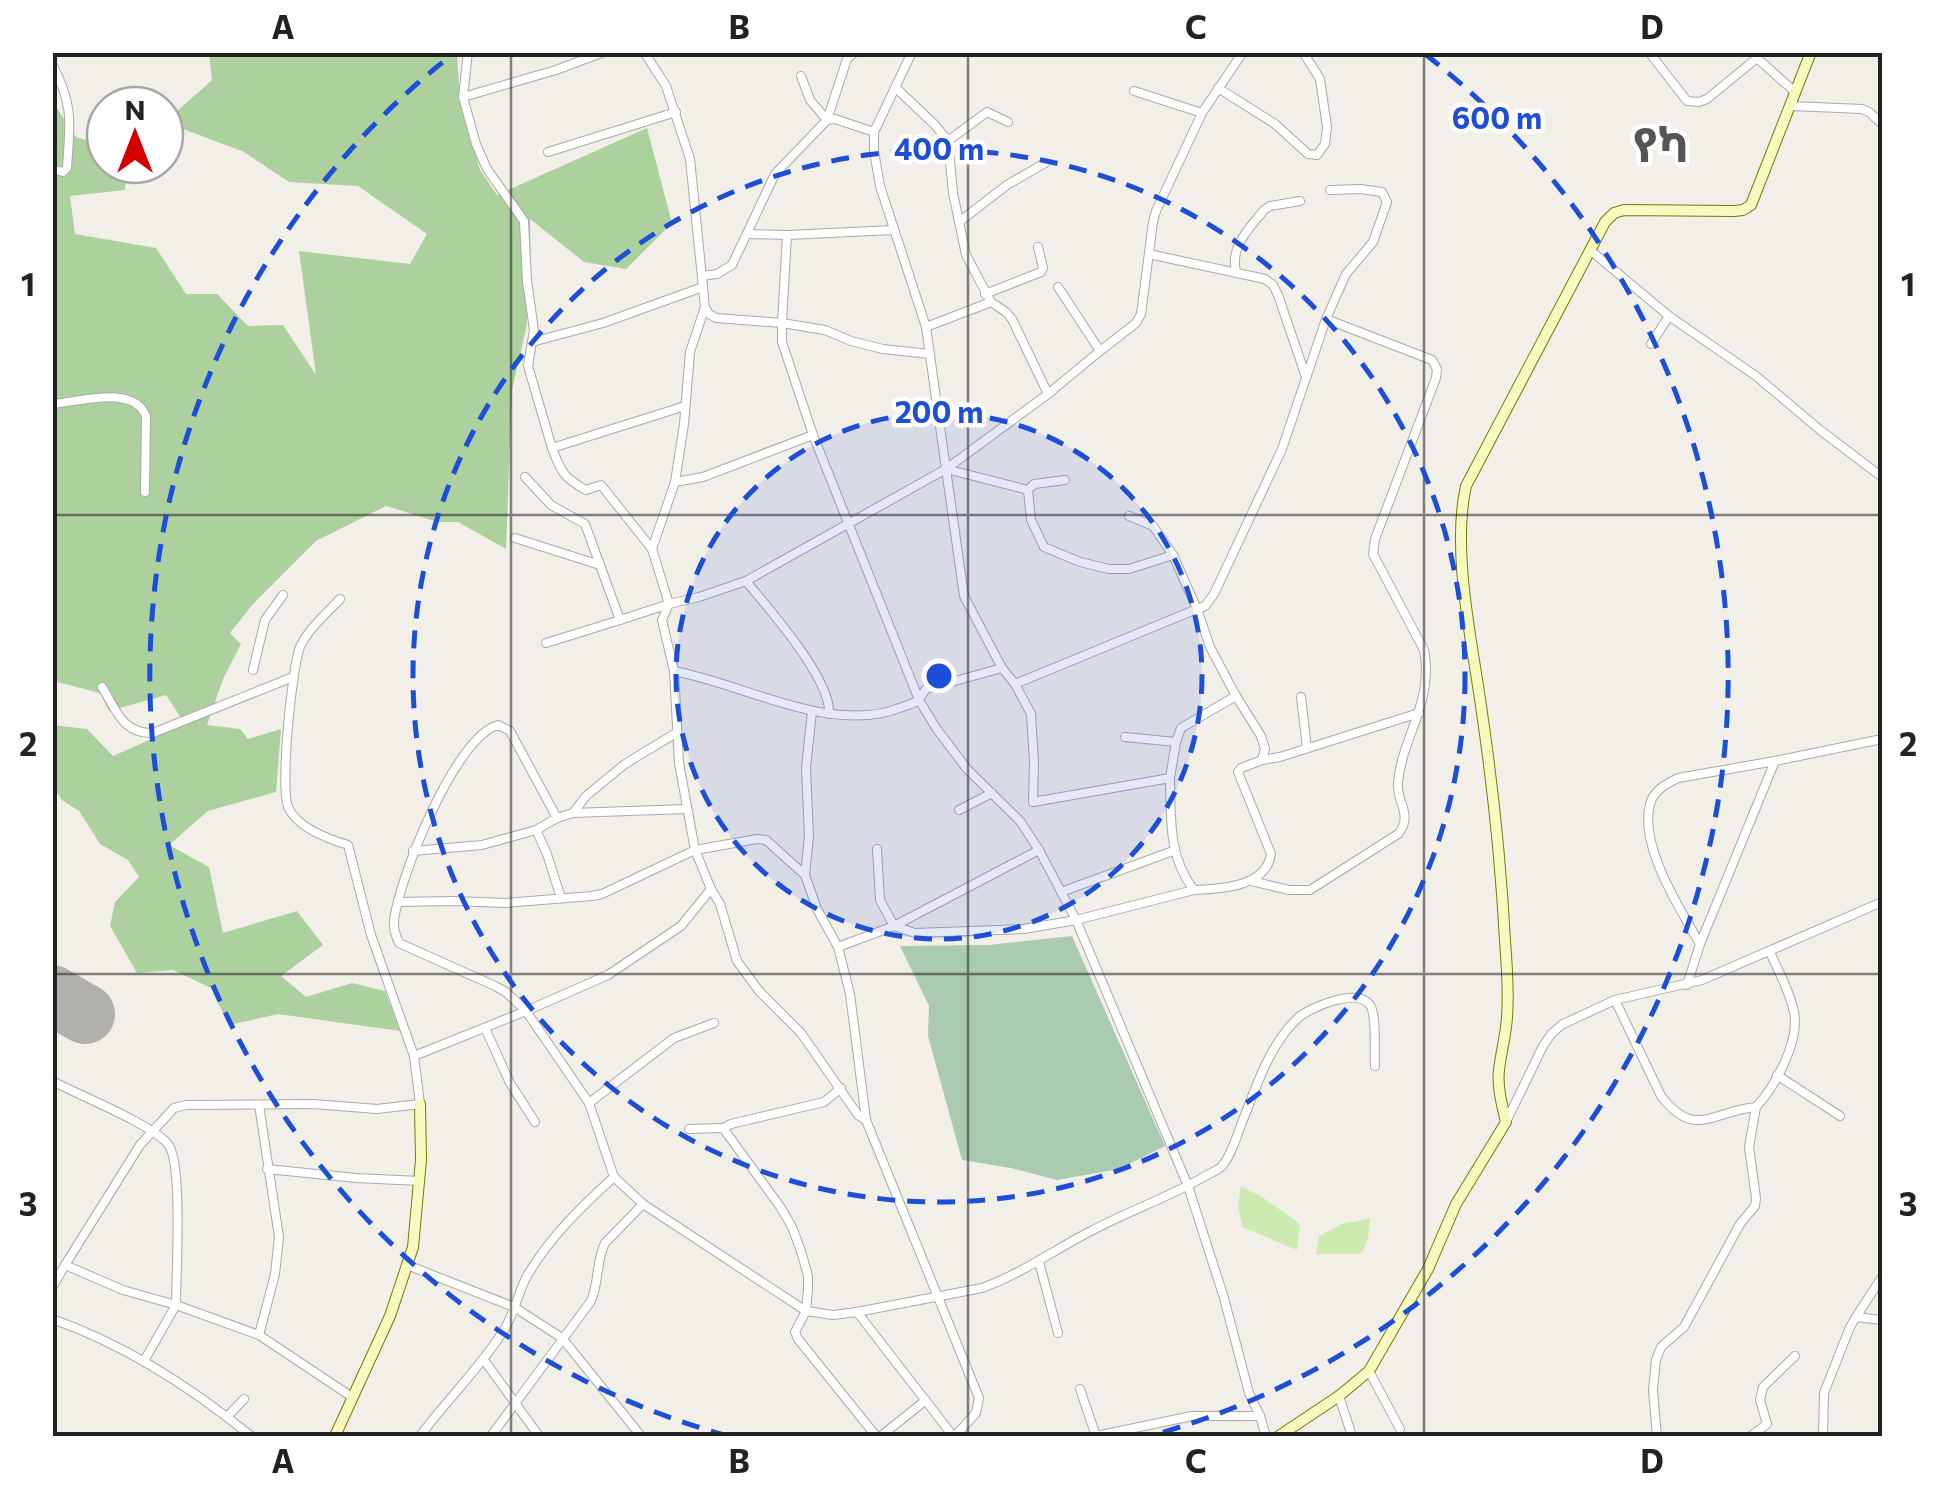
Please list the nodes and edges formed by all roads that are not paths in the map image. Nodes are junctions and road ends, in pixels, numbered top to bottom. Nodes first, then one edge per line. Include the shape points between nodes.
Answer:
1 (468, 52) edge
2 (604, 52) edge
3 (644, 52) edge
4 (854, 52) edge
5 (912, 52) edge
6 (1243, 52) edge
7 (1303, 52) edge
8 (1649, 52) edge
9 (1812, 52) edge
10 (1755, 55) edge
11 (52, 64) edge
12 (801, 76) dead end
13 (896, 88) junction
14 (1218, 88) junction
15 (1134, 91) dead end
16 (1795, 92) junction
17 (463, 97) junction
18 (1790, 106) junction
19 (676, 112) junction
20 (1202, 114) junction
21 (827, 120) junction
22 (1008, 122) dead end
23 (1882, 124) edge
24 (874, 132) junction
25 (948, 141) junction
26 (548, 152) dead end
27 (1046, 164) dead end
28 (52, 169) edge
29 (1330, 190) dead end
30 (1300, 201) dead end
31 (958, 222) junction
32 (894, 230) junction
33 (748, 234) junction
34 (788, 235) junction
35 (1038, 247) dead end
36 (1590, 250) junction
37 (1149, 254) junction
38 (1236, 271) junction
39 (702, 276) junction
40 (704, 287) junction
41 (1058, 287) dead end
42 (988, 298) junction
43 (705, 307) junction
44 (1668, 316) junction
45 (1326, 319) junction
46 (782, 323) junction
47 (926, 327) junction
48 (532, 342) junction
49 (1651, 344) dead end
50 (1100, 351) junction
51 (930, 354) junction
52 (1306, 377) junction
53 (1048, 394) junction
54 (52, 404) edge
55 (685, 406) junction
56 (813, 435) junction
57 (552, 448) junction
58 (946, 468) junction
59 (1882, 477) edge
60 (525, 478) dead end
61 (1065, 480) dead end
62 (675, 482) junction
63 (1028, 490) junction
64 (146, 492) dead end
65 (1129, 516) dead end
66 (848, 522) junction
67 (514, 538) dead end
68 (652, 549) junction
69 (1173, 555) junction
70 (600, 565) junction
71 (746, 581) junction
72 (282, 595) dead end
73 (340, 599) dead end
74 (669, 604) junction
75 (1197, 609) junction
76 (620, 620) junction
77 (546, 644) dead end
78 (1002, 668) junction
79 (252, 670) dead end
80 (674, 671) junction
81 (293, 677) junction
82 (1015, 684) junction
83 (102, 686) dead end
84 (1236, 696) junction
85 (1301, 697) dead end
86 (919, 700) junction
87 (812, 711) junction
88 (1419, 713) junction
89 (829, 714) junction
90 (676, 734) junction
91 (1125, 738) dead end
92 (1882, 739) edge
93 (1176, 742) junction
94 (1306, 748) junction
95 (1262, 760) junction
96 (1776, 762) junction
97 (1170, 778) junction
98 (992, 793) junction
99 (1032, 802) junction
100 (686, 808) junction
101 (958, 810) dead end
102 (573, 813) junction
103 (557, 818) junction
104 (1020, 821) junction
105 (536, 830) junction
106 (876, 849) dead end
107 (694, 850) junction
108 (1039, 850) junction
109 (414, 851) junction
110 (1173, 851) junction
111 (805, 875) junction
112 (1251, 880) junction
113 (711, 890) junction
114 (1194, 890) junction
115 (1062, 892) junction
116 (561, 898) junction
117 (398, 902) junction
118 (1882, 902) edge
119 (1076, 920) junction
120 (894, 926) junction
121 (1700, 944) junction
122 (838, 947) junction
123 (1770, 952) junction
124 (1687, 984) junction
125 (1615, 1000) junction
126 (526, 1012) junction
127 (714, 1023) dead end
128 (486, 1028) junction
129 (414, 1056) junction
130 (1375, 1066) dead end
131 (1778, 1075) junction
132 (52, 1081) edge
133 (841, 1088) junction
134 (589, 1103) junction
135 (420, 1104) junction
136 (259, 1105) junction
137 (1756, 1108) junction
138 (1840, 1116) dead end
139 (866, 1120) junction
140 (535, 1122) dead end
141 (1506, 1122) junction
142 (723, 1128) junction
143 (690, 1130) dead end
144 (154, 1132) junction
145 (267, 1169) junction
146 (614, 1176) junction
147 (420, 1180) junction
148 (1188, 1186) junction
149 (643, 1204) junction
150 (1039, 1262) junction
151 (407, 1264) junction
152 (65, 1265) junction
153 (1882, 1277) edge
154 (52, 1288) edge
155 (937, 1295) junction
156 (176, 1305) junction
157 (514, 1307) junction
158 (806, 1311) junction
159 (857, 1312) junction
160 (1856, 1317) junction
161 (52, 1319) edge
162 (1882, 1320) edge
163 (1058, 1333) dead end
164 (259, 1335) junction
165 (562, 1338) junction
166 (1796, 1356) dead end
167 (484, 1360) junction
168 (144, 1362) junction
169 (1369, 1371) junction
170 (1080, 1389) dead end
171 (1339, 1396) junction
172 (352, 1397) junction
173 (244, 1399) dead end
174 (926, 1400) junction
175 (516, 1401) junction
176 (1260, 1416) junction
177 (227, 1417) junction
178 (1154, 1423) junction
179 (1400, 1428) dead end
180 (251, 1436) edge
181 (335, 1436) edge
182 (420, 1436) edge
183 (491, 1436) edge
184 (539, 1436) edge
185 (641, 1436) edge
186 (879, 1436) edge
187 (954, 1436) edge
188 (1160, 1436) edge
189 (1266, 1436) edge
190 (1279, 1436) edge
191 (1352, 1436) edge
192 (1657, 1436) edge
193 (1750, 1436) edge
194 (1823, 1436) edge

1 - 17 street
2 - 17 street
3 - 19 street
4 - 21 street
5 - 13 street
6 - 14 street
7 - 14 street via 1320,79 1327,127 1317,155
8 - 10 street via 1694,102 1707,99
9 - 16 street
10 - 16 street
11 - 28 street via 71,119 67,168
12 - 21 street
13 - 24 street
13 - 25 street
14 - 20 street
15 - 20 street
16 - 18 street
17 - 48 street via 487,169 524,221
18 - 23 street via 1862,109
18 - 36 street via 1751,205 1734,211 1624,210 1605,222
19 - 26 street
19 - 39 street via 692,174
20 - 37 street via 1156,211
21 - 24 street
21 - 33 street via 776,174
22 - 25 street via 987,112
24 - 32 street via 875,168
25 - 31 street
27 - 31 street
29 - 45 street via 1382,192 1387,202 1372,242 1346,274
30 - 38 street via 1264,210 1238,245
31 - 42 street
32 - 34 street
32 - 47 street
33 - 34 street
33 - 39 street via 732,265
34 - 46 street
35 - 42 street via 1042,272
36 - 44 street
36 - 141 street via 1462,504 1467,613 1502,892 1508,1004 1498,1072
37 - 38 street
37 - 50 street via 1141,314
38 - 52 street via 1273,285
39 - 40 street
40 - 43 street
40 - 48 street
41 - 50 street
42 - 47 street
42 - 53 street via 1012,319
43 - 46 street via 716,318
43 - 55 street via 693,339
44 - 49 street
44 - 59 street
45 - 52 street
45 - 88 street via 1432,360 1437,369 1374,539 1374,554 1424,650 1427,685
46 - 51 street
46 - 56 street via 782,342
47 - 51 street
48 - 57 street via 528,366
50 - 53 street
51 - 58 street
52 - 75 street via 1291,426 1214,594
53 - 58 street
54 - 64 street via 127,398 142,407
55 - 57 street
55 - 62 street
56 - 62 street
56 - 66 street
57 - 68 street via 565,477 586,490 601,485
58 - 63 street
58 - 66 street
58 - 78 street via 964,596
60 - 70 street via 551,505 585,524
61 - 63 street
62 - 68 street
63 - 69 street via 1036,535 1052,551 1120,570
65 - 69 street via 1154,526
66 - 71 street
66 - 86 street
67 - 70 street
68 - 74 street
69 - 75 street
70 - 76 street
71 - 74 street
71 - 89 street via 813,669
72 - 79 street via 266,620
73 - 81 street via 302,643
74 - 76 street
74 - 80 street via 662,620
75 - 82 street
75 - 84 street
76 - 77 street
78 - 82 street
78 - 86 street via 926,689
80 - 87 street
80 - 90 street
81 - 83 street via 143,733 126,726
81 - 129 street via 286,804 298,820 348,845
82 - 99 street via 1031,714
84 - 93 street via 1187,723
84 - 95 street via 1262,736
85 - 94 street
86 - 89 street via 865,716
86 - 98 street via 951,750
87 - 89 street
87 - 111 street
88 - 94 street
88 - 112 street via 1397,786 1406,818 1398,834 1310,890
90 - 100 street
90 - 102 street via 625,764
91 - 93 street
92 - 96 street
93 - 97 street
94 - 95 street
95 - 112 street via 1238,772 1272,854
96 - 121 street
96 - 121 street via 1678,778 1664,784 1649,805 1658,862
97 - 99 street
97 - 110 street
98 - 101 street
98 - 104 street
99 - 104 street
100 - 102 street
100 - 107 street
102 - 103 street
103 - 105 street
103 - 109 street via 510,730 498,724 487,729 444,786
104 - 108 street
105 - 109 street via 482,845
105 - 116 street
106 - 120 street via 880,900
107 - 111 street via 766,840
107 - 113 street
107 - 116 street via 602,894
108 - 115 street
108 - 120 street
109 - 117 street
110 - 114 street
110 - 115 street
111 - 122 street
112 - 114 street
113 - 126 street via 681,926 632,960
113 - 133 street via 737,961
114 - 119 street
115 - 119 street
116 - 117 street
117 - 126 street via 393,924 399,943 495,986
118 - 123 street
119 - 120 street via 992,931
119 - 148 street
120 - 122 street
121 - 124 street
122 - 139 street
123 - 124 street
123 - 131 street via 1795,1014
124 - 125 street
125 - 137 street via 1660,1096 1677,1112 1695,1122
125 - 141 street via 1552,1033
126 - 128 street
126 - 134 street
127 - 134 street via 674,1038
128 - 129 street
128 - 140 street
129 - 135 street
130 - 148 street via 1370,1004 1326,1001 1301,1016 1281,1038 1222,1165
131 - 137 street
131 - 138 street
132 - 144 street
133 - 139 street
133 - 142 street via 824,1102
134 - 146 street
135 - 136 street
135 - 147 street
136 - 144 street via 174,1108
136 - 145 street
137 - 192 street via 1748,1147 1754,1206 1684,1327 1661,1347 1653,1390
139 - 155 street
141 - 169 street
142 - 143 street
142 - 158 street via 792,1228 808,1276
144 - 152 street
144 - 156 street via 174,1158
145 - 147 street
145 - 164 street via 279,1249
146 - 149 street
146 - 157 street via 573,1215 529,1273
147 - 151 street
148 - 150 street
148 - 176 street
149 - 158 street
149 - 165 street via 604,1243 594,1294
150 - 155 street via 982,1288
150 - 163 street
151 - 157 street
151 - 172 street
152 - 154 street
152 - 156 street
153 - 160 street
155 - 159 street
155 - 187 street via 979,1398 976,1413
156 - 164 street
156 - 168 street
157 - 165 street
157 - 167 street
158 - 159 street
158 - 186 street via 798,1339
159 - 174 street
160 - 162 street
160 - 194 street via 1824,1393
161 - 168 street
164 - 172 street
165 - 175 street
165 - 185 street
166 - 193 street via 1763,1387 1767,1424
167 - 175 street
167 - 182 street
168 - 177 street
169 - 171 street
169 - 179 street
170 - 178 street via 1096,1436
171 - 190 street
171 - 191 street
172 - 181 street
173 - 177 street
174 - 186 street
174 - 187 street
175 - 183 street
175 - 184 street
176 - 178 street
176 - 189 street
177 - 180 street
178 - 188 street

